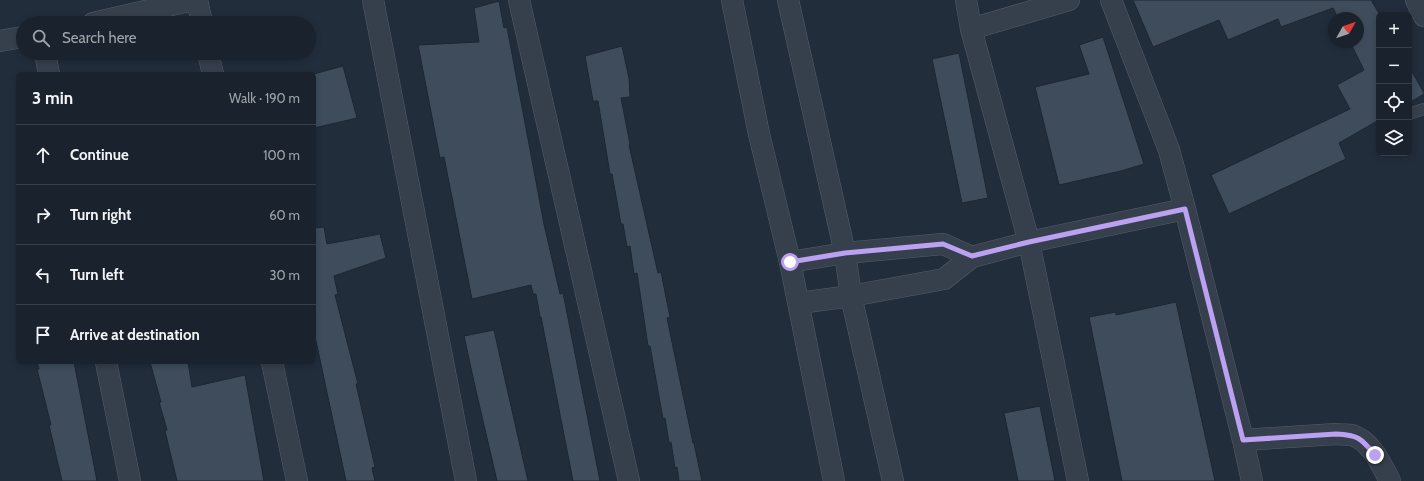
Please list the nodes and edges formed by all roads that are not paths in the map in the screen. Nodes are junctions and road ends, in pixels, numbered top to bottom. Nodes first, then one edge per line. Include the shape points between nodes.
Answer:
1 (193, 0) edge
2 (197, 0) edge
3 (373, 0) edge
4 (519, 0) edge
5 (732, 0) edge
6 (788, 0) edge
7 (966, 0) edge
8 (1069, 0) edge
9 (1110, 0) edge
10 (1416, 0) edge
11 (123, 16) edge
12 (200, 16) edge
13 (1424, 16) edge
14 (971, 29) junction
15 (16, 38) edge
16 (0, 41) edge
17 (46, 60) edge
18 (210, 60) edge
19 (49, 72) edge
20 (213, 72) edge
21 (1424, 109) edge
22 (1412, 113) edge
23 (1185, 209) junction
24 (1029, 242) junction
25 (845, 253) junction
26 (972, 256) junction
27 (790, 262) junction
28 (851, 296) junction
29 (799, 303) junction
30 (106, 364) edge
31 (272, 364) edge
32 (1243, 440) junction
33 (130, 481) edge
34 (297, 481) edge
35 (466, 481) edge
36 (629, 481) edge
37 (834, 481) edge
38 (893, 481) edge
39 (1078, 481) edge
40 (1252, 481) edge
41 (1390, 481) edge

1 - 11 street
2 - 12 street
3 - 35 street
4 - 36 street
5 - 27 street via 759,134
6 - 25 street
7 - 14 street
8 - 14 street
9 - 23 street via 1168,150
10 - 13 street
14 - 24 street
15 - 16 street
17 - 19 street
18 - 20 street
21 - 22 lane
23 - 24 street
23 - 32 street
24 - 26 street
24 - 39 street
25 - 26 street via 943,244
25 - 27 street
25 - 28 street
26 - 28 street via 944,279
27 - 29 street
28 - 29 street
28 - 38 street
29 - 37 street
30 - 33 street
31 - 34 street
32 - 40 street
32 - 41 street via 1351,435 1363,440

